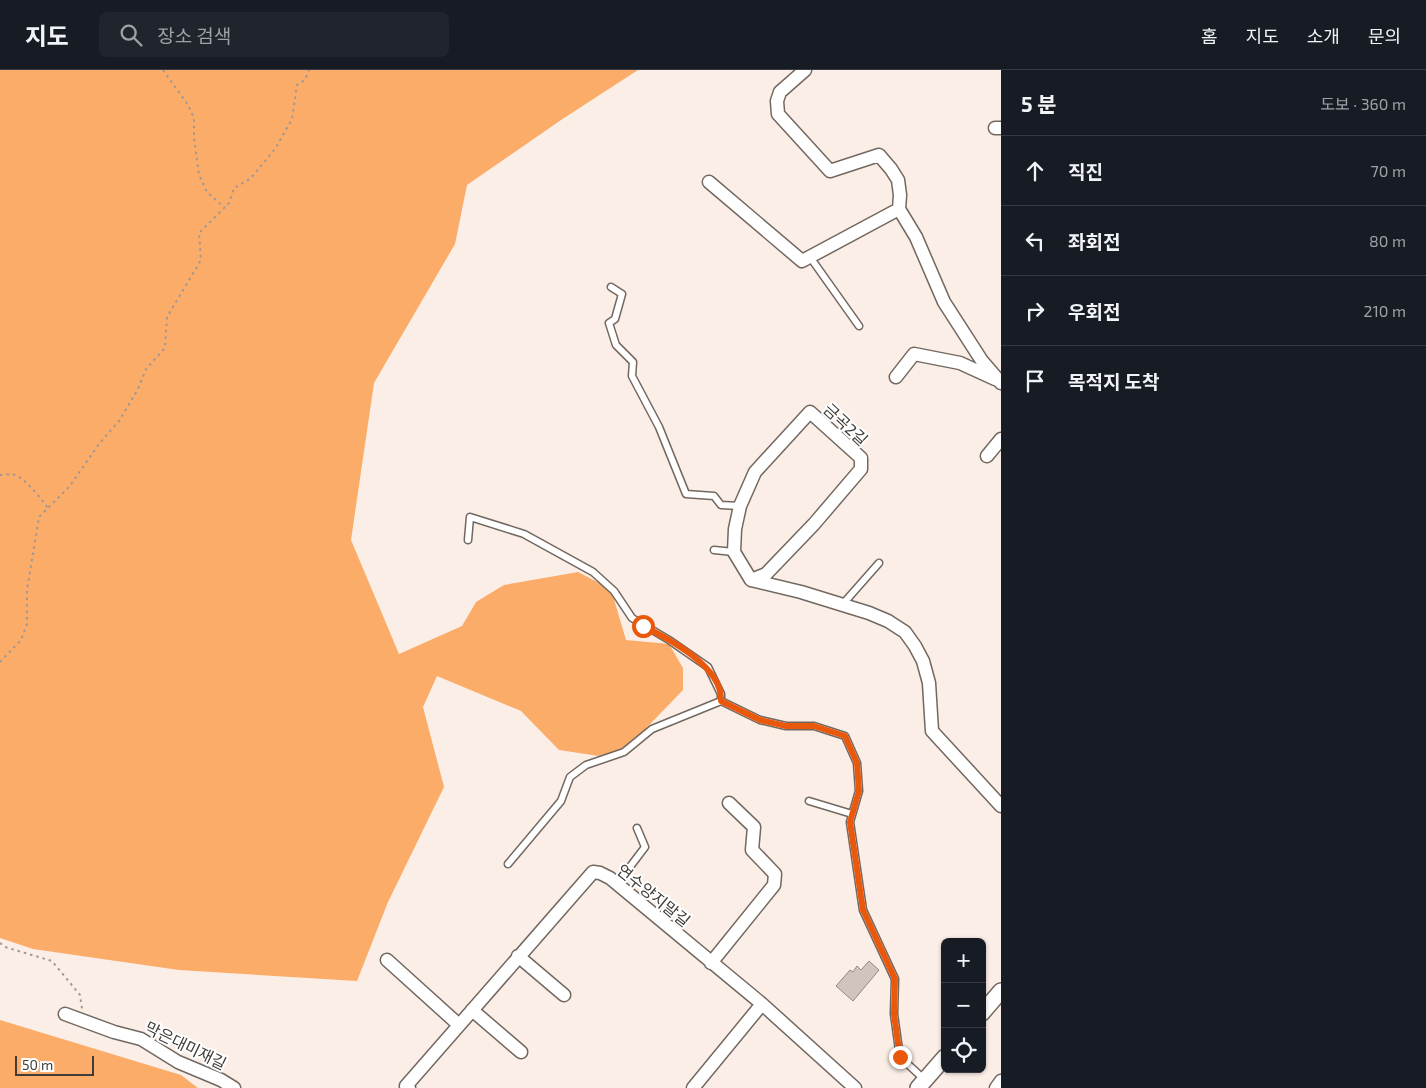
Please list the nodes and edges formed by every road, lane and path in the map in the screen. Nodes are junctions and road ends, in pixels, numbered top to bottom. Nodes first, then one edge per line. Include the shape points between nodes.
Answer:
1 (163, 70) edge
2 (309, 70) edge
3 (805, 70) edge
4 (709, 182) dead end
5 (224, 208) junction
6 (899, 209) junction
7 (810, 257) junction
8 (611, 287) dead end
9 (859, 326) dead end
10 (896, 377) dead end
11 (999, 381) edge
12 (1001, 439) edge
13 (987, 456) dead end
14 (0, 475) edge
15 (740, 506) junction
16 (48, 508) junction
17 (468, 540) dead end
18 (714, 550) dead end
19 (734, 552) junction
20 (879, 563) dead end
21 (751, 580) junction
22 (842, 605) junction
23 (0, 662) edge
24 (721, 701) junction
25 (809, 801) dead end
26 (729, 803) dead end
27 (1001, 806) edge
28 (852, 814) junction
29 (637, 828) dead end
30 (508, 864) dead end
31 (617, 884) junction
32 (0, 942) edge
33 (518, 956) junction
34 (387, 960) dead end
35 (711, 963) junction
36 (1001, 991) edge
37 (564, 995) dead end
38 (762, 1004) junction
39 (986, 1008) edge
40 (472, 1010) junction
41 (65, 1014) dead end
42 (83, 1021) junction
43 (459, 1025) junction
44 (521, 1052) dead end
45 (941, 1062) edge
46 (1001, 1081) edge
47 (922, 1084) edge
48 (234, 1088) edge
49 (409, 1088) edge
50 (693, 1088) edge
51 (855, 1088) edge
52 (996, 1088) edge

1 - 5 path via 194,118 199,175 207,192
2 - 5 path via 305,80 297,85 292,119 275,149 250,179 234,188
3 - 6 street via 780,92 778,114 830,171 879,155 898,180
4 - 7 street via 802,262
5 - 16 path via 199,233 201,260 167,317 165,348 146,369 119,421 69,487
6 - 7 street
6 - 11 street via 916,237 944,302 982,361
7 - 9 lane
8 - 15 lane via 622,294 615,319 609,323 616,345 633,362 632,376 659,427 686,494 714,496 721,505
10 - 11 street via 914,354 960,364
12 - 13 street
14 - 16 path via 13,474
15 - 19 street, 금곡2길
15 - 21 street, 금곡2길 via 755,472 810,412 861,458 861,469 814,524 766,574
16 - 23 path via 39,518 32,549 27,624 20,640
17 - 24 lane via 470,517 524,534 593,572 614,591 632,618 708,667 722,694
18 - 19 lane
19 - 21 street
20 - 22 lane
21 - 22 street
22 - 27 street via 888,621 905,632 919,653 929,683 932,730
24 - 28 lane via 760,720 786,726 814,726 845,736 857,763 859,791
24 - 30 lane via 652,729 624,752 586,765 570,777 562,801
25 - 28 lane
26 - 35 street via 754,827 752,850 776,874 774,885
28 - 47 lane via 850,822 863,910 895,979 894,1014 900,1057
29 - 31 lane via 645,847
31 - 33 street, 연수양지말길 via 600,872 593,872
31 - 35 street, 연수양지말길
32 - 42 path via 5,947 52,960 80,994
33 - 37 street
33 - 40 street, 연수양지말길
34 - 43 street
35 - 38 street, 연수양지말길
36 - 39 street
38 - 50 street
38 - 51 street, 연수양지말길
40 - 43 street, 연수양지말길
40 - 44 street
41 - 42 street, 막은대미재길
42 - 48 street, 막은대미재길 via 141,1040 178,1062
43 - 49 street, 연수양지말길 via 406,1086
45 - 47 street
46 - 52 street

